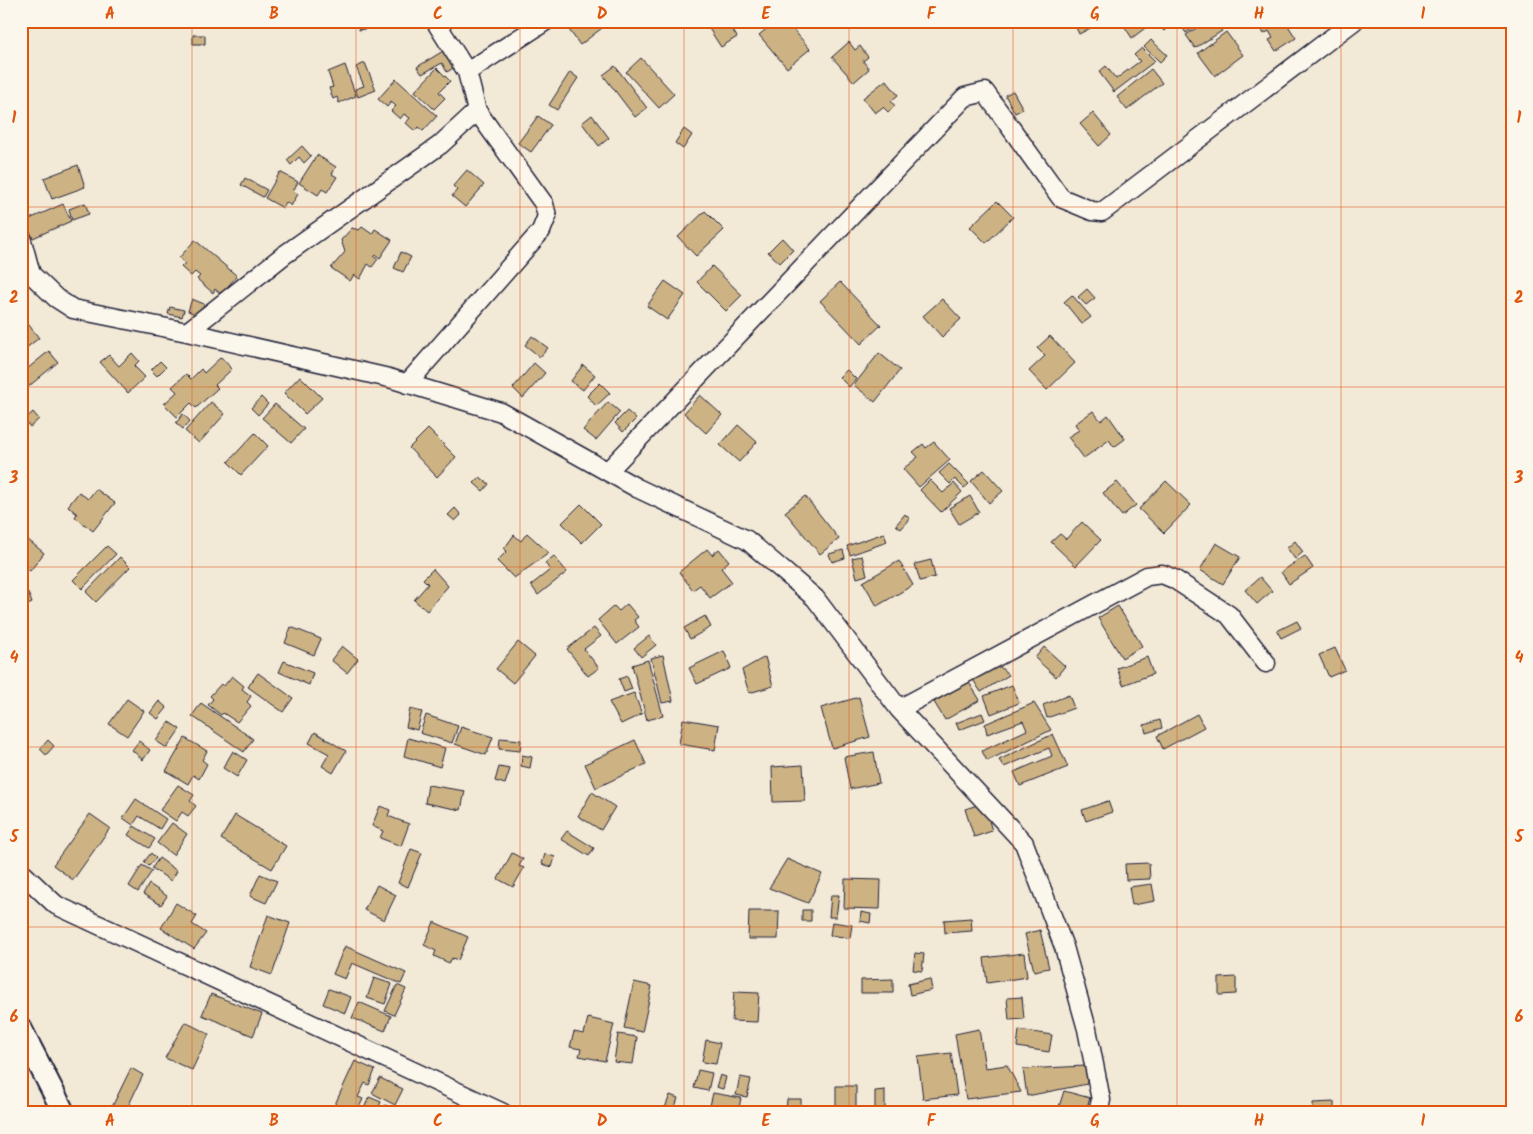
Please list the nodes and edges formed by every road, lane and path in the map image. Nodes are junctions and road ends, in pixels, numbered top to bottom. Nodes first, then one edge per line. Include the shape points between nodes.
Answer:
1 (435, 21) edge
2 (546, 21) edge
3 (1354, 21) edge
4 (466, 72) junction
5 (477, 111) junction
6 (21, 237) edge
7 (187, 332) junction
8 (406, 384) junction
9 (608, 471) junction
10 (1266, 663) dead end
11 (898, 709) junction
12 (21, 872) edge
13 (21, 1029) edge
14 (64, 1113) edge
15 (503, 1113) edge
16 (1098, 1113) edge

1 - 4 street
2 - 4 street
3 - 9 street via 1102,212 1061,198 984,92 965,96
4 - 5 street
5 - 7 street via 440,145 284,255
5 - 8 street via 544,204 547,216 541,231
6 - 7 street via 31,274 73,309
7 - 8 street
8 - 9 street via 501,412
9 - 11 street via 636,488 747,540 815,598
10 - 11 street via 1228,615 1162,574 1147,576
11 - 16 street via 1024,843 1064,947 1101,1100
12 - 15 street via 56,905
13 - 14 street

